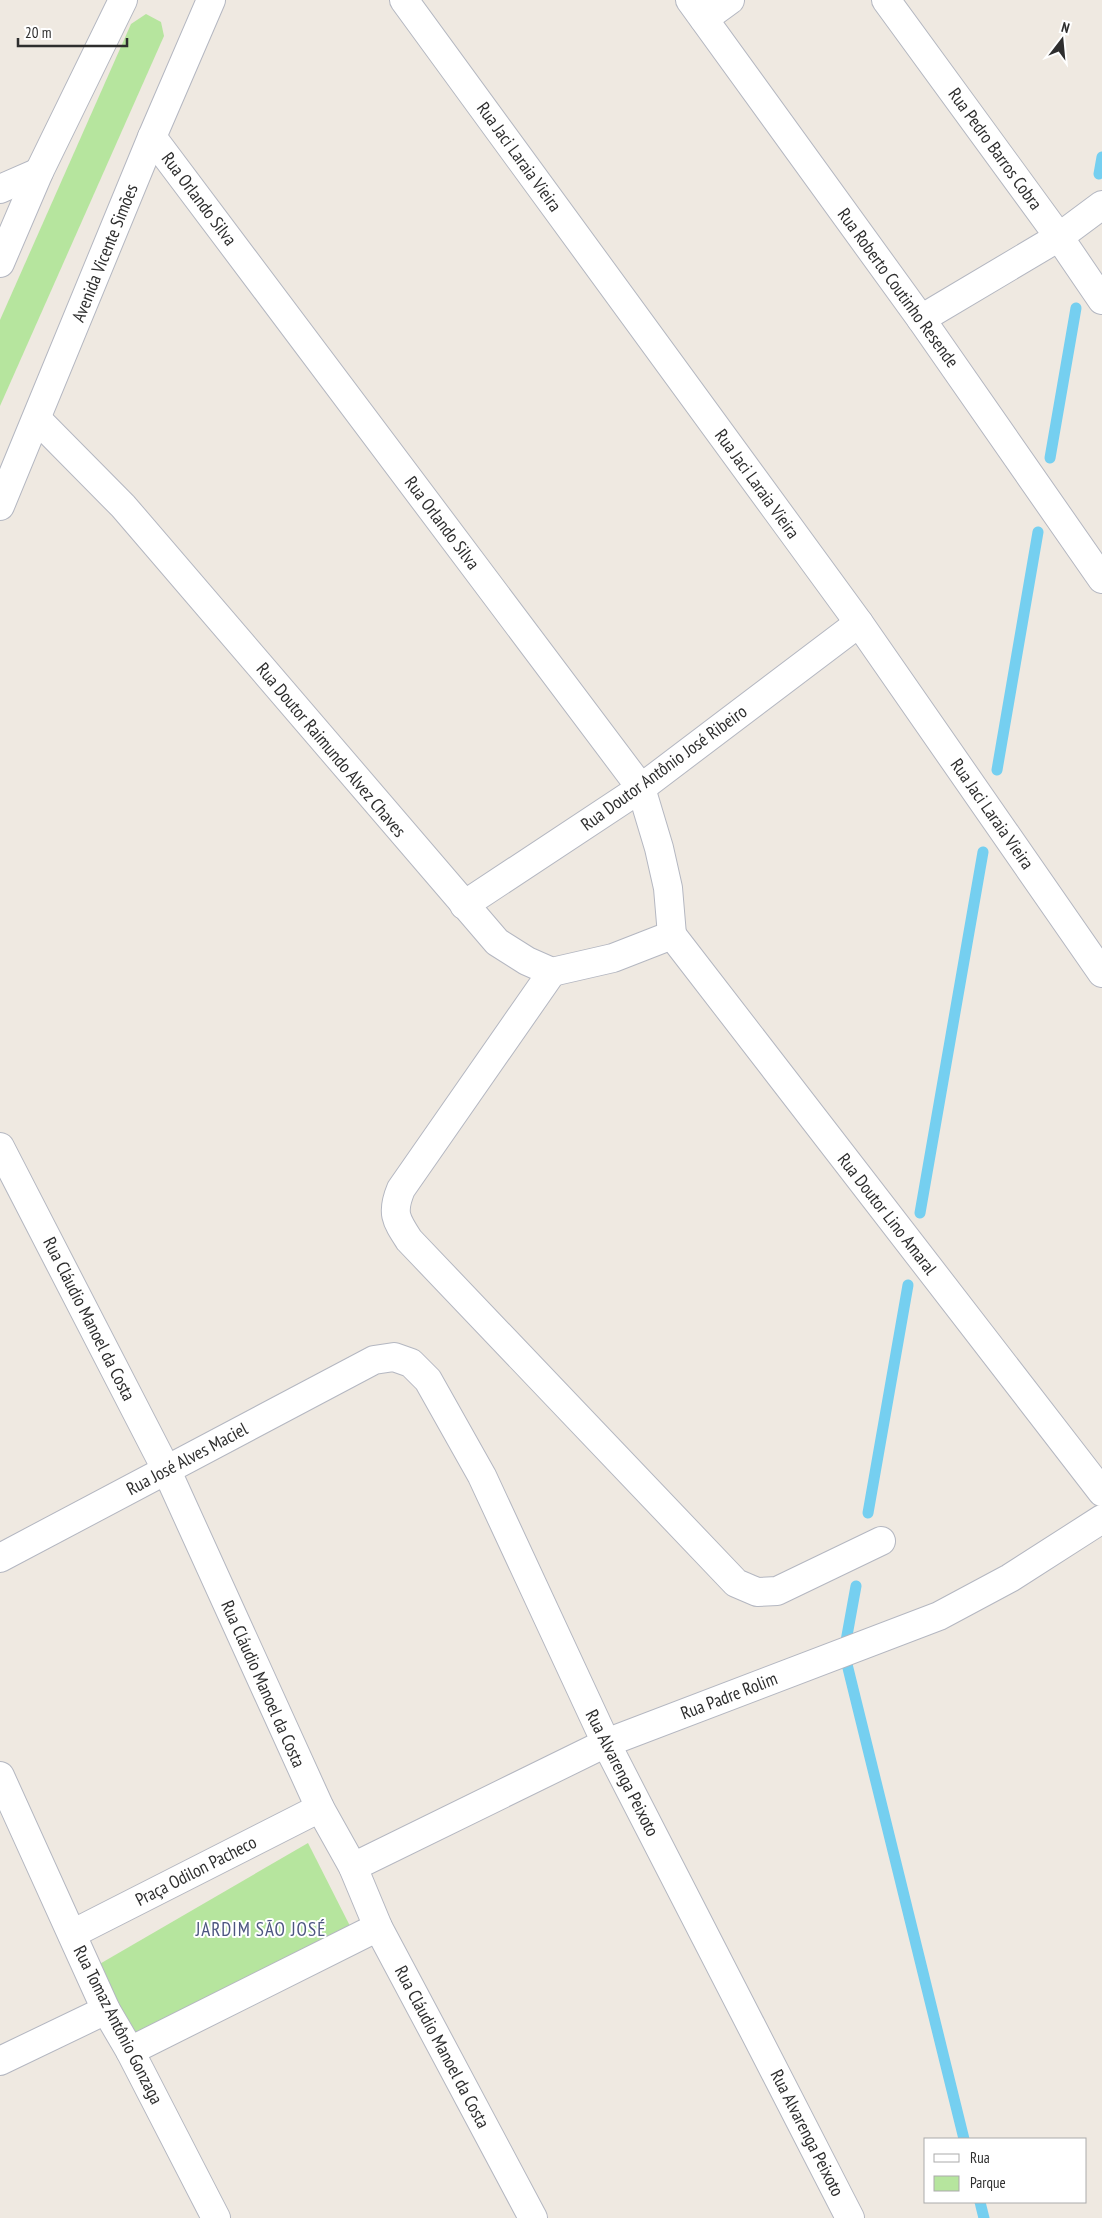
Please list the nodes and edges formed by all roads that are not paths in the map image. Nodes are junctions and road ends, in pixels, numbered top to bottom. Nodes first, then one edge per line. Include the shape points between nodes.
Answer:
1 (123, 0) edge
2 (211, 0) edge
3 (404, 0) edge
4 (730, 0) edge
5 (886, 0) edge
6 (697, 10) edge
7 (152, 137) junction
8 (39, 172) junction
9 (0, 189) edge
10 (1102, 205) edge
11 (1059, 237) junction
12 (0, 263) edge
13 (1102, 300) edge
14 (921, 319) junction
15 (37, 419) junction
16 (0, 506) edge
17 (1102, 579) edge
18 (860, 624) junction
19 (641, 788) junction
20 (464, 905) junction
21 (672, 936) junction
22 (552, 972) junction
23 (1102, 973) edge
24 (0, 1147) edge
25 (374, 1360) joint
26 (166, 1470) junction
27 (1102, 1492) edge
28 (1102, 1519) edge
29 (881, 1541) dead end
30 (0, 1558) edge
31 (606, 1743) junction
32 (0, 1776) edge
33 (320, 1808) junction
34 (353, 1867) junction
35 (378, 1927) junction
36 (72, 1934) junction
37 (106, 2010) junction
38 (130, 2051) junction
39 (0, 2060) edge
40 (216, 2218) edge
41 (533, 2218) edge
42 (850, 2218) edge

1 - 8 street
2 - 7 street, Avenida Vicente Simões
3 - 18 street, Rua Jaci Laraia Vieira
4 - 6 street
5 - 11 street, Rua Pedro Barros Cobra
6 - 14 street, Rua Roberto Coutinho Resende
7 - 15 street, Avenida Vicente Simões
7 - 19 street, Rua Orlando Silva
8 - 9 street
8 - 12 street
10 - 11 street
11 - 13 street, Rua Pedro Barros Cobra
11 - 14 street
14 - 17 street, Rua Roberto Coutinho Resende
15 - 16 street, Avenida Vicente Simões
15 - 20 street, Rua Doutor Raimundo Alvez Chaves via 123,506
18 - 19 street, Rua Doutor Antônio José Ribeiro
18 - 23 street, Rua Jaci Laraia Vieira
19 - 20 street, Rua Doutor Antônio José Ribeiro
19 - 21 street, Rua Orlando Silva via 668,888
20 - 22 street, Rua Doutor Raimundo Alvez Chaves via 497,942
21 - 22 street via 613,958
21 - 27 street, Rua Doutor Lino Amaral
22 - 29 street via 402,1189 395,1203 396,1220 409,1240 736,1583 757,1592 777,1591
24 - 26 street, Rua Cláudio Manoel da Costa
25 - 26 street, Rua José Alves Maciel
25 - 31 street, Rua Alvarenga Peixoto via 394,1357 411,1363 428,1380 482,1476
26 - 30 street, Rua José Alves Maciel
26 - 33 street, Rua Cláudio Manoel da Costa
28 - 31 street, Rua Padre Rolim via 1010,1578 938,1616
31 - 34 street, Rua Padre Rolim
31 - 42 street, Rua Alvarenga Peixoto
32 - 36 street, Rua Tomaz Antônio Gonzaga
33 - 34 street, Rua Cláudio Manoel da Costa
33 - 36 street, Praça Odilon Pacheco
34 - 35 street, Rua Cláudio Manoel da Costa
35 - 38 street
35 - 41 street, Rua Cláudio Manoel da Costa
36 - 37 street, Rua Tomaz Antônio Gonzaga
37 - 38 street, Rua Tomaz Antônio Gonzaga
37 - 39 street
38 - 40 street, Rua Tomaz Antônio Gonzaga

